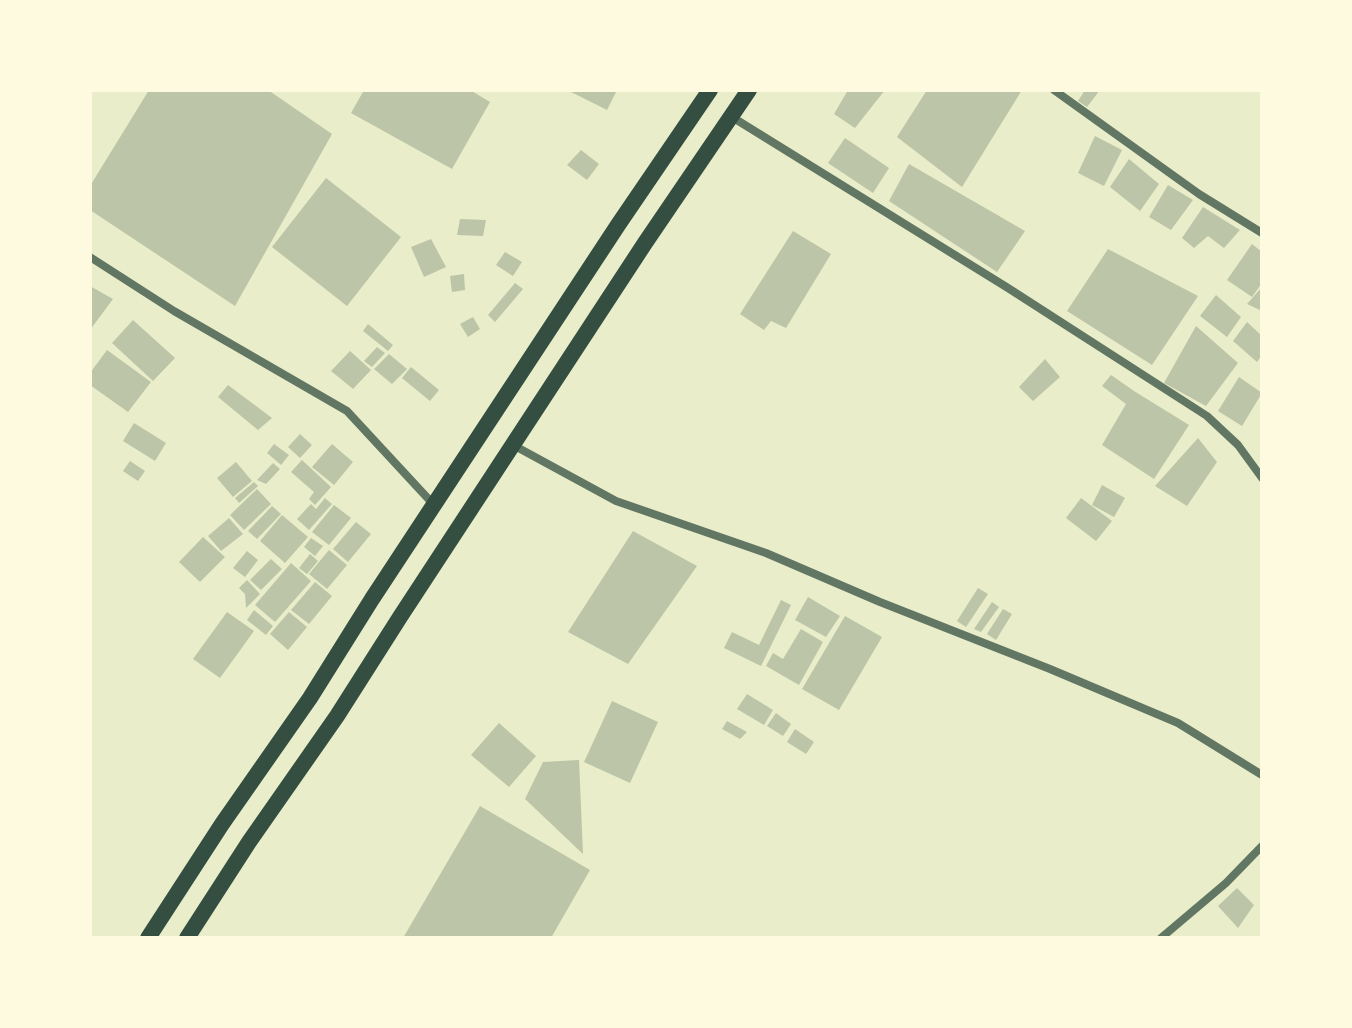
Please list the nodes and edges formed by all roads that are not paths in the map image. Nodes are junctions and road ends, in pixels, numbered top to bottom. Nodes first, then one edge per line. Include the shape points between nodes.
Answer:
1 (710, 90) edge
2 (749, 90) edge
3 (1054, 90) edge
4 (732, 117) junction
5 (1262, 233) edge
6 (90, 257) edge
7 (513, 445) junction
8 (1262, 478) edge
9 (435, 506) junction
10 (1262, 775) edge
11 (1262, 846) edge
12 (148, 938) edge
13 (187, 938) edge
14 (1161, 938) edge

1 - 9 main road
2 - 4 main road
3 - 5 street
4 - 7 main road
4 - 8 street via 1207,416
6 - 9 street via 347,411
7 - 10 street via 616,501 766,553 1178,723
7 - 13 main road
9 - 12 main road
11 - 14 street

